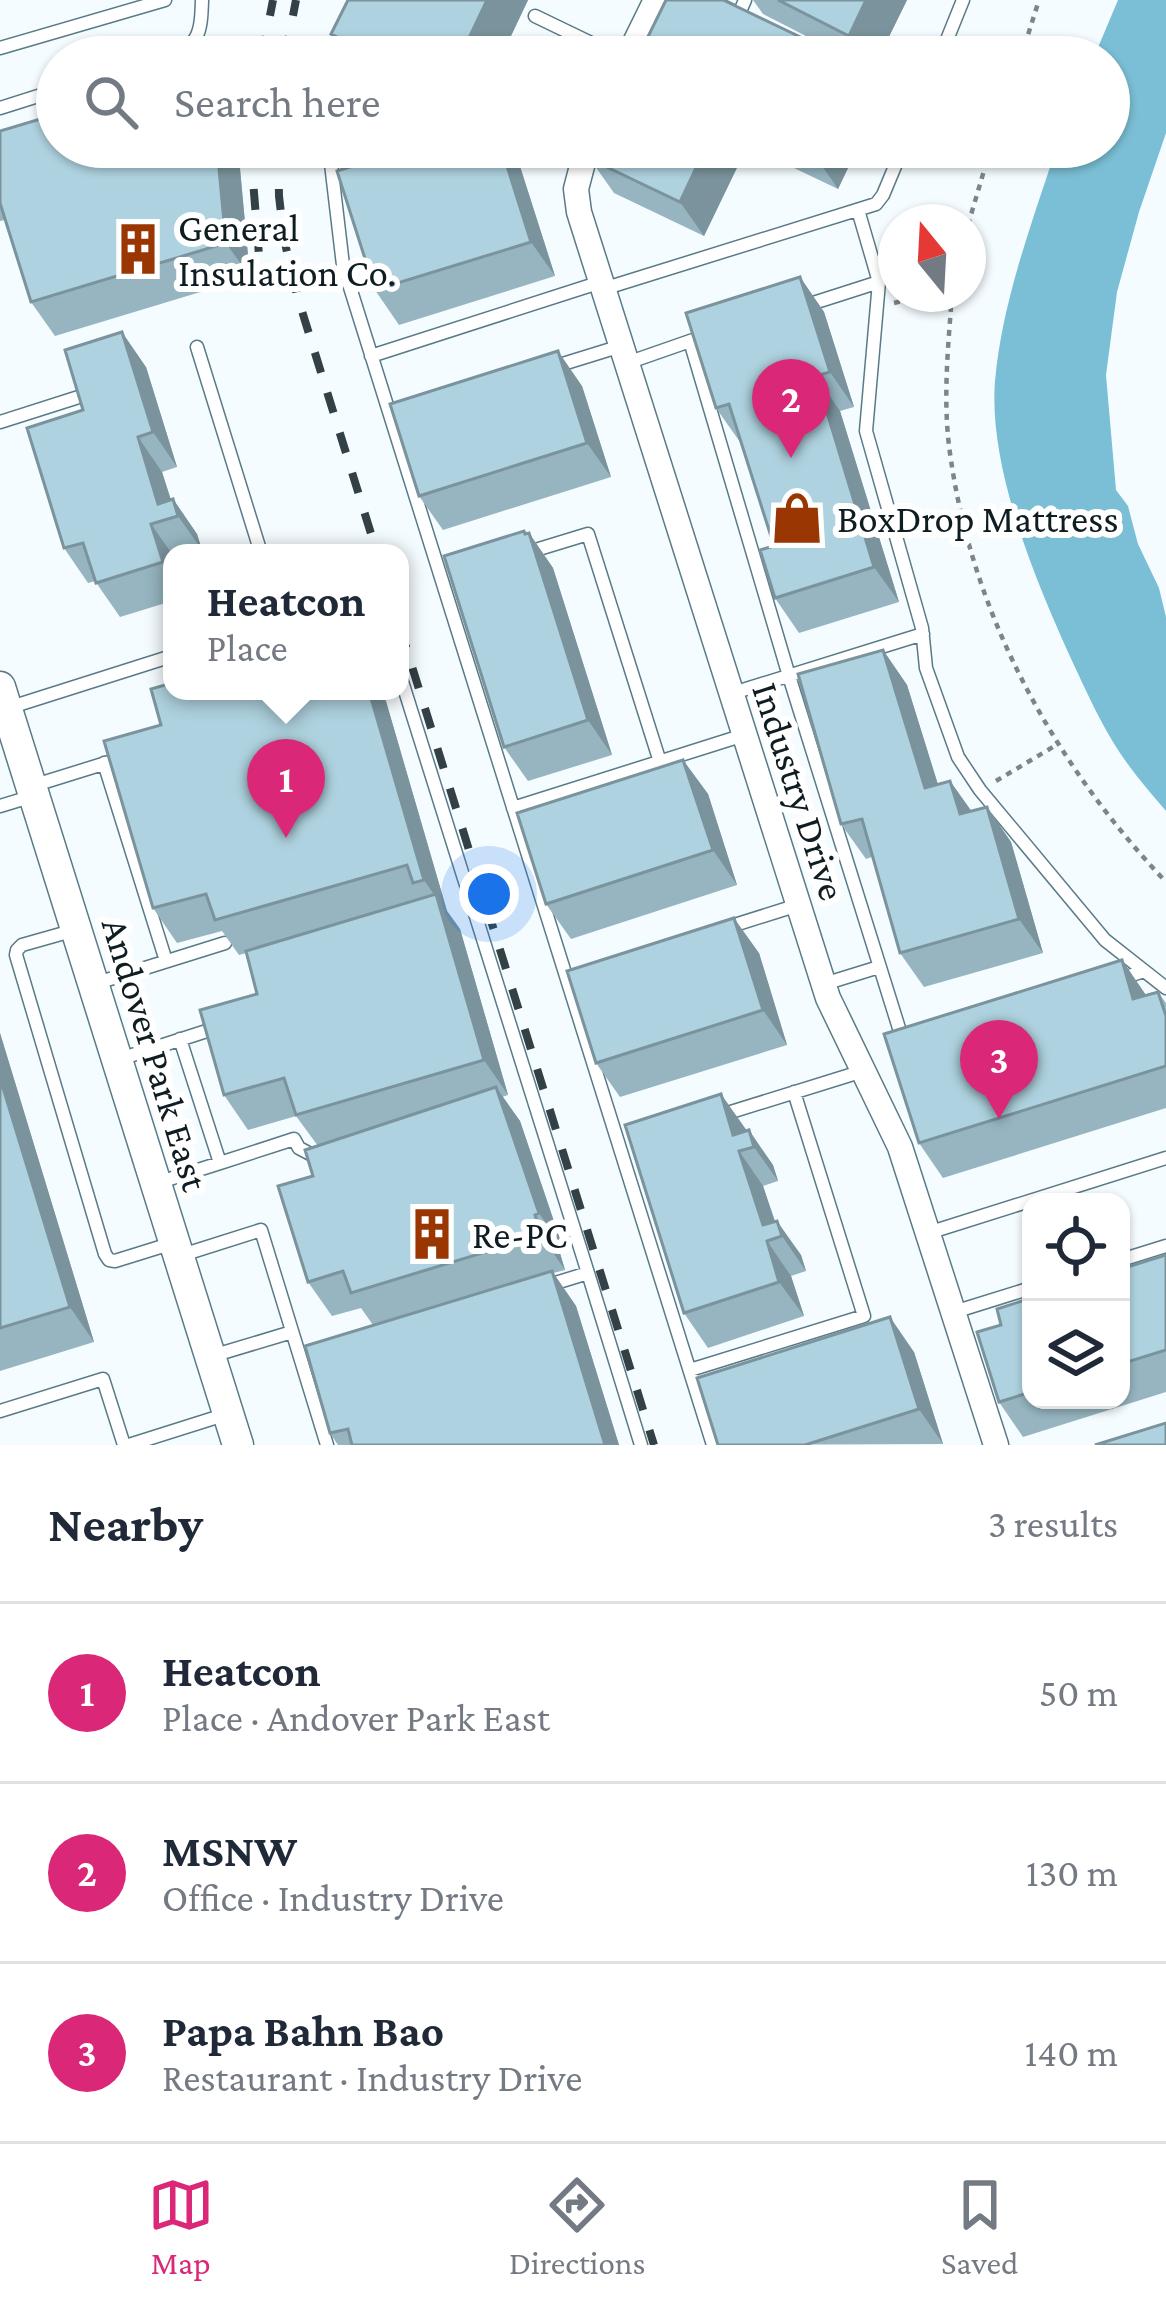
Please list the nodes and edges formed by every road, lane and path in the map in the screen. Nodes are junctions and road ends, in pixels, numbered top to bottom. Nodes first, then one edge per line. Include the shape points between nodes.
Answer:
1 (165, 0) edge
2 (202, 0) edge
3 (656, 0) edge
4 (710, 0) edge
5 (745, 0) edge
6 (963, 0) edge
7 (1039, 0) edge
8 (535, 16) dead end
9 (41, 36) edge
10 (197, 36) edge
11 (578, 36) edge
12 (636, 36) edge
13 (948, 36) edge
14 (1028, 36) edge
15 (36, 38) edge
16 (0, 48) edge
17 (36, 96) edge
18 (0, 107) edge
19 (331, 168) edge
20 (582, 168) edge
21 (894, 168) edge
22 (985, 168) edge
23 (974, 204) edge
24 (858, 210) junction
25 (878, 279) edge
26 (878, 282) edge
27 (602, 286) junction
28 (878, 288) edge
29 (878, 307) edge
30 (795, 308) edge
31 (875, 308) junction
32 (951, 312) edge
33 (711, 334) edge
34 (690, 341) junction
35 (196, 347) dead end
36 (623, 355) junction
37 (371, 356) junction
38 (538, 372) edge
39 (85, 395) edge
40 (412, 411) edge
41 (391, 418) junction
42 (0, 422) edge
43 (258, 544) edge
44 (525, 553) edge
45 (463, 573) edge
46 (442, 579) junction
47 (923, 634) junction
48 (163, 659) edge
49 (789, 676) junction
50 (731, 694) junction
51 (408, 700) edge
52 (5, 713) edge
53 (744, 735) junction
54 (1058, 744) junction
55 (144, 751) edge
56 (660, 762) junction
57 (104, 764) junction
58 (980, 790) junction
59 (33, 791) junction
60 (0, 806) edge
61 (513, 808) junction
62 (1166, 881) edge
63 (798, 905) junction
64 (76, 930) junction
65 (714, 931) edge
66 (225, 943) edge
67 (166, 961) junction
68 (879, 967) junction
69 (587, 971) edge
70 (1144, 971) junction
71 (566, 977) junction
72 (93, 984) junction
73 (823, 984) junction
74 (1101, 984) edge
75 (1166, 988) edge
76 (222, 1026) edge
77 (180, 1039) junction
78 (908, 1044) edge
79 (117, 1060) junction
80 (863, 1071) junction
81 (794, 1092) junction
82 (707, 1120) edge
83 (641, 1140) edge
84 (620, 1147) junction
85 (1166, 1158) edge
86 (220, 1163) junction
87 (326, 1163) edge
88 (156, 1184) junction
89 (928, 1234) junction
90 (1166, 1246) edge
91 (177, 1249) junction
92 (1130, 1257) edge
93 (588, 1273) junction
94 (544, 1287) edge
95 (1022, 1291) edge
96 (953, 1312) junction
97 (292, 1332) junction
98 (323, 1354) edge
99 (210, 1357) junction
100 (301, 1361) junction
101 (690, 1370) junction
102 (0, 1411) edge
103 (228, 1414) junction
104 (126, 1445) edge
105 (238, 1445) edge
106 (327, 1445) edge
107 (641, 1445) edge
108 (713, 1445) edge
109 (996, 1445) edge

1 - 9 lane
2 - 10 lane
3 - 12 street
4 - 5 lane via 739,14
6 - 13 lane
7 - 14 path
8 - 11 lane
15 - 16 lane
17 - 18 lane
19 - 37 lane via 343,265
20 - 27 street, Industry Drive via 579,212
21 - 24 lane via 876,204
22 - 23 path
24 - 25 lane
24 - 27 lane
26 - 30 lane
27 - 36 street, Industry Drive
27 - 37 lane
28 - 31 lane
29 - 31 path
31 - 47 lane via 866,431
32 - 54 path via 950,459 965,527 1008,650
33 - 34 lane
34 - 36 lane
34 - 49 lane
35 - 43 lane
36 - 38 lane
36 - 50 street, Industry Drive
37 - 41 lane
39 - 42 lane
40 - 41 lane
41 - 46 lane
44 - 56 lane via 588,534
45 - 46 lane
46 - 61 lane
47 - 49 lane
47 - 58 lane via 926,668 958,757
48 - 52 lane
49 - 50 lane
49 - 68 lane
50 - 53 street, Industry Drive
51 - 93 lane
52 - 59 street, Andover Park East
53 - 56 lane
53 - 63 street, Industry Drive
54 - 58 path
54 - 62 path
55 - 57 lane
56 - 61 lane
57 - 59 lane
57 - 67 lane
58 - 70 lane via 1105,940
59 - 60 lane
59 - 64 street, Andover Park East
61 - 71 lane
63 - 65 lane
63 - 73 street, Industry Drive
64 - 72 street, Andover Park East
64 - 91 lane via 22,945 16,955 105,1254 115,1261
66 - 67 lane
67 - 72 lane
68 - 73 lane
68 - 78 lane
69 - 71 lane
70 - 74 lane
70 - 75 lane
71 - 84 lane
72 - 79 street, Andover Park East
73 - 80 street, Industry Drive
76 - 77 lane
77 - 79 lane
77 - 86 lane
79 - 88 street, Andover Park East
80 - 81 lane
80 - 89 street, Industry Drive via 900,1147
81 - 82 lane
81 - 101 lane via 864,1316
83 - 84 lane
84 - 101 lane
85 - 89 lane
86 - 87 lane via 294,1139
86 - 88 lane
88 - 91 street, Andover Park East
89 - 96 street, Industry Drive
90 - 92 lane
91 - 97 lane via 261,1230
91 - 99 street, Andover Park East
93 - 94 lane
93 - 107 lane
95 - 96 lane
96 - 109 street, Industry Drive
97 - 99 lane
97 - 100 lane
98 - 100 lane
99 - 103 street, Andover Park East
100 - 106 lane
101 - 108 lane
102 - 104 lane via 103,1378
103 - 104 lane
103 - 105 street, Andover Park East

